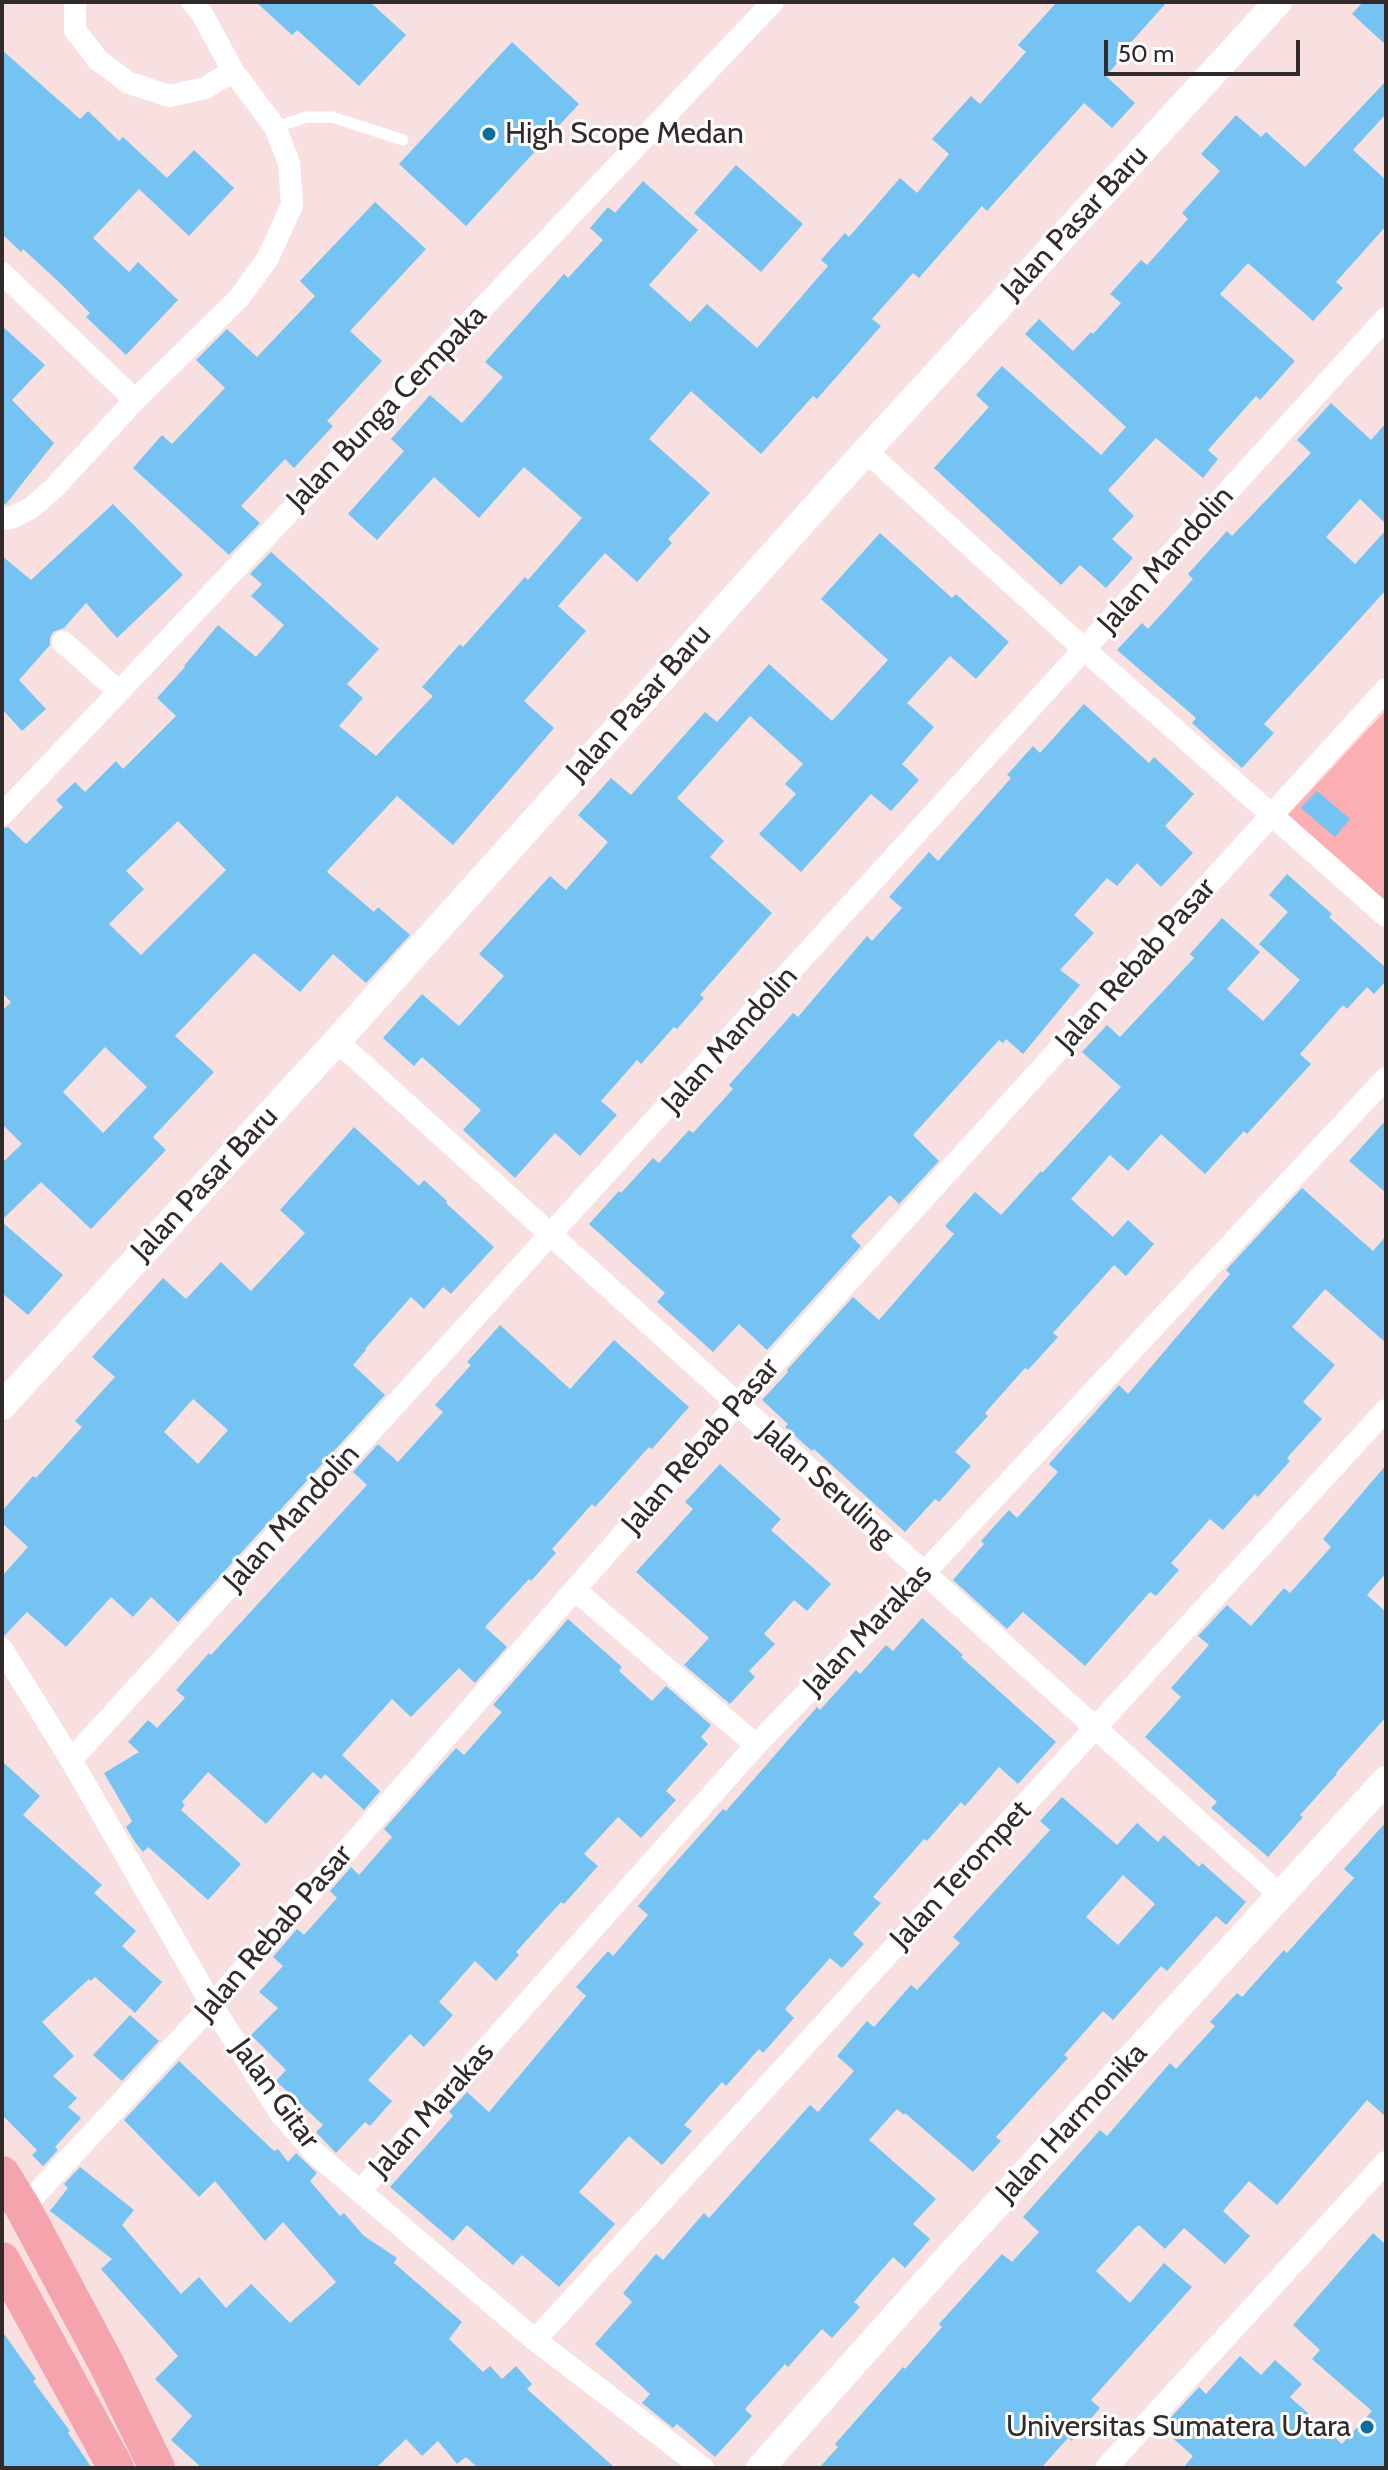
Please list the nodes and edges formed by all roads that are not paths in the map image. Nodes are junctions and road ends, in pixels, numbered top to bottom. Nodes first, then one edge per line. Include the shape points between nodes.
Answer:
1 (75, 2) edge
2 (192, 2) edge
3 (773, 2) edge
4 (1278, 2) edge
5 (233, 71) junction
6 (275, 127) junction
7 (403, 140) dead end
8 (2, 273) edge
9 (1386, 318) edge
10 (135, 400) junction
11 (866, 451) junction
12 (2, 519) edge
13 (63, 642) dead end
14 (1085, 650) junction
15 (1386, 689) edge
16 (118, 691) junction
17 (1273, 814) junction
18 (2, 815) edge
19 (1386, 916) edge
20 (337, 1041) junction
21 (1386, 1078) edge
22 (551, 1235) junction
23 (737, 1404) junction
24 (2, 1406) edge
25 (1386, 1410) edge
26 (924, 1573) junction
27 (575, 1590) junction
28 (2, 1649) edge
29 (1096, 1728) junction
30 (756, 1745) junction
31 (71, 1760) junction
32 (1386, 1780) edge
33 (1280, 1895) junction
34 (212, 2005) junction
35 (1386, 2162) edge
36 (2, 2174) edge
37 (360, 2191) junction
38 (23, 2208) junction
39 (2, 2260) edge
40 (535, 2340) junction
41 (116, 2468) edge
42 (157, 2468) edge
43 (703, 2468) edge
44 (760, 2468) edge
45 (1106, 2468) edge

1 - 5 street via 75,30 98,60 129,83 170,96 205,88
2 - 5 street
3 - 16 street, Jalan Bunga Cempaka
4 - 11 street, Jalan Pasar Baru
5 - 6 street
6 - 7 lane via 307,117 332,117
6 - 10 street via 289,163 292,205 268,258 239,298
8 - 10 street
9 - 14 street, Jalan Mandolin
10 - 12 street via 54,488 31,508
11 - 14 street
11 - 20 street, Jalan Pasar Baru
13 - 16 street
14 - 17 street
14 - 22 street, Jalan Mandolin
15 - 17 street, Jalan Rebab Pasar
16 - 18 street, Jalan Bunga Cempaka
17 - 19 street
17 - 23 street, Jalan Rebab Pasar
20 - 22 street, Jalan Seruling
20 - 24 street, Jalan Pasar Baru
21 - 26 street, Jalan Marakas
22 - 23 street, Jalan Seruling
22 - 31 street, Jalan Mandolin
23 - 26 street, Jalan Seruling
23 - 27 street, Jalan Rebab Pasar
25 - 29 street, Jalan Terompet
26 - 29 street, Jalan Seruling
26 - 30 street, Jalan Marakas
27 - 30 street
27 - 34 street, Jalan Rebab Pasar
28 - 31 street, Jalan Gitar
29 - 33 street, Jalan Seruling
29 - 40 street, Jalan Terompet
30 - 37 street, Jalan Marakas
31 - 34 street, Jalan Gitar
32 - 33 street, Jalan Harmonika
33 - 44 street, Jalan Harmonika
34 - 37 street, Jalan Gitar via 280,2113 316,2154
34 - 38 street, Jalan Rebab Pasar
35 - 45 street
36 - 38 main road
37 - 40 street, Jalan Gitar
38 - 42 main road
39 - 41 main road
40 - 43 street, Jalan Gitar

